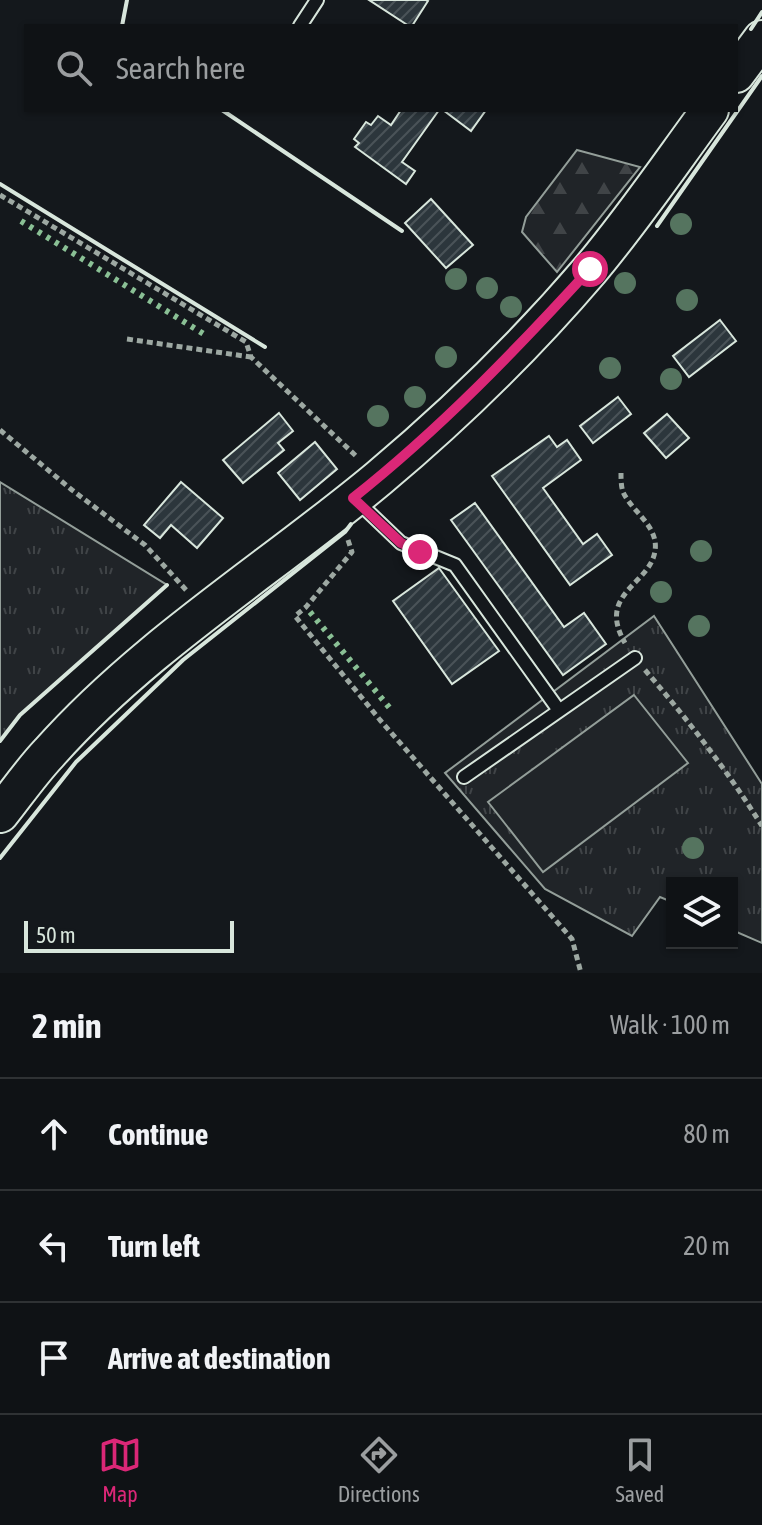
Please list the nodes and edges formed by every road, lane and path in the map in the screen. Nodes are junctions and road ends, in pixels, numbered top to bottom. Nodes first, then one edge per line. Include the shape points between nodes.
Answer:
1 (317, 0) edge
2 (301, 24) edge
3 (762, 39) edge
4 (738, 71) edge
5 (708, 112) edge
6 (0, 195) edge
7 (127, 339) dead end
8 (251, 357) junction
9 (0, 430) edge
10 (621, 473) dead end
11 (355, 497) junction
12 (205, 614) junction
13 (635, 658) junction
14 (558, 709) junction
15 (464, 777) dead end
16 (0, 814) edge
17 (762, 826) edge
18 (581, 973) edge

1 - 2 lane
3 - 4 main road
5 - 11 main road via 590,269 515,352
6 - 8 path via 246,342
7 - 8 path
8 - 11 path
9 - 12 path via 145,545
10 - 13 path via 622,490 656,542 649,567 620,599 619,634
11 - 12 main road
11 - 14 lane via 401,543 455,565
11 - 18 path via 345,532 352,552 295,616 572,939
12 - 16 main road via 49,752
13 - 14 lane
13 - 17 path via 689,721
14 - 15 lane

